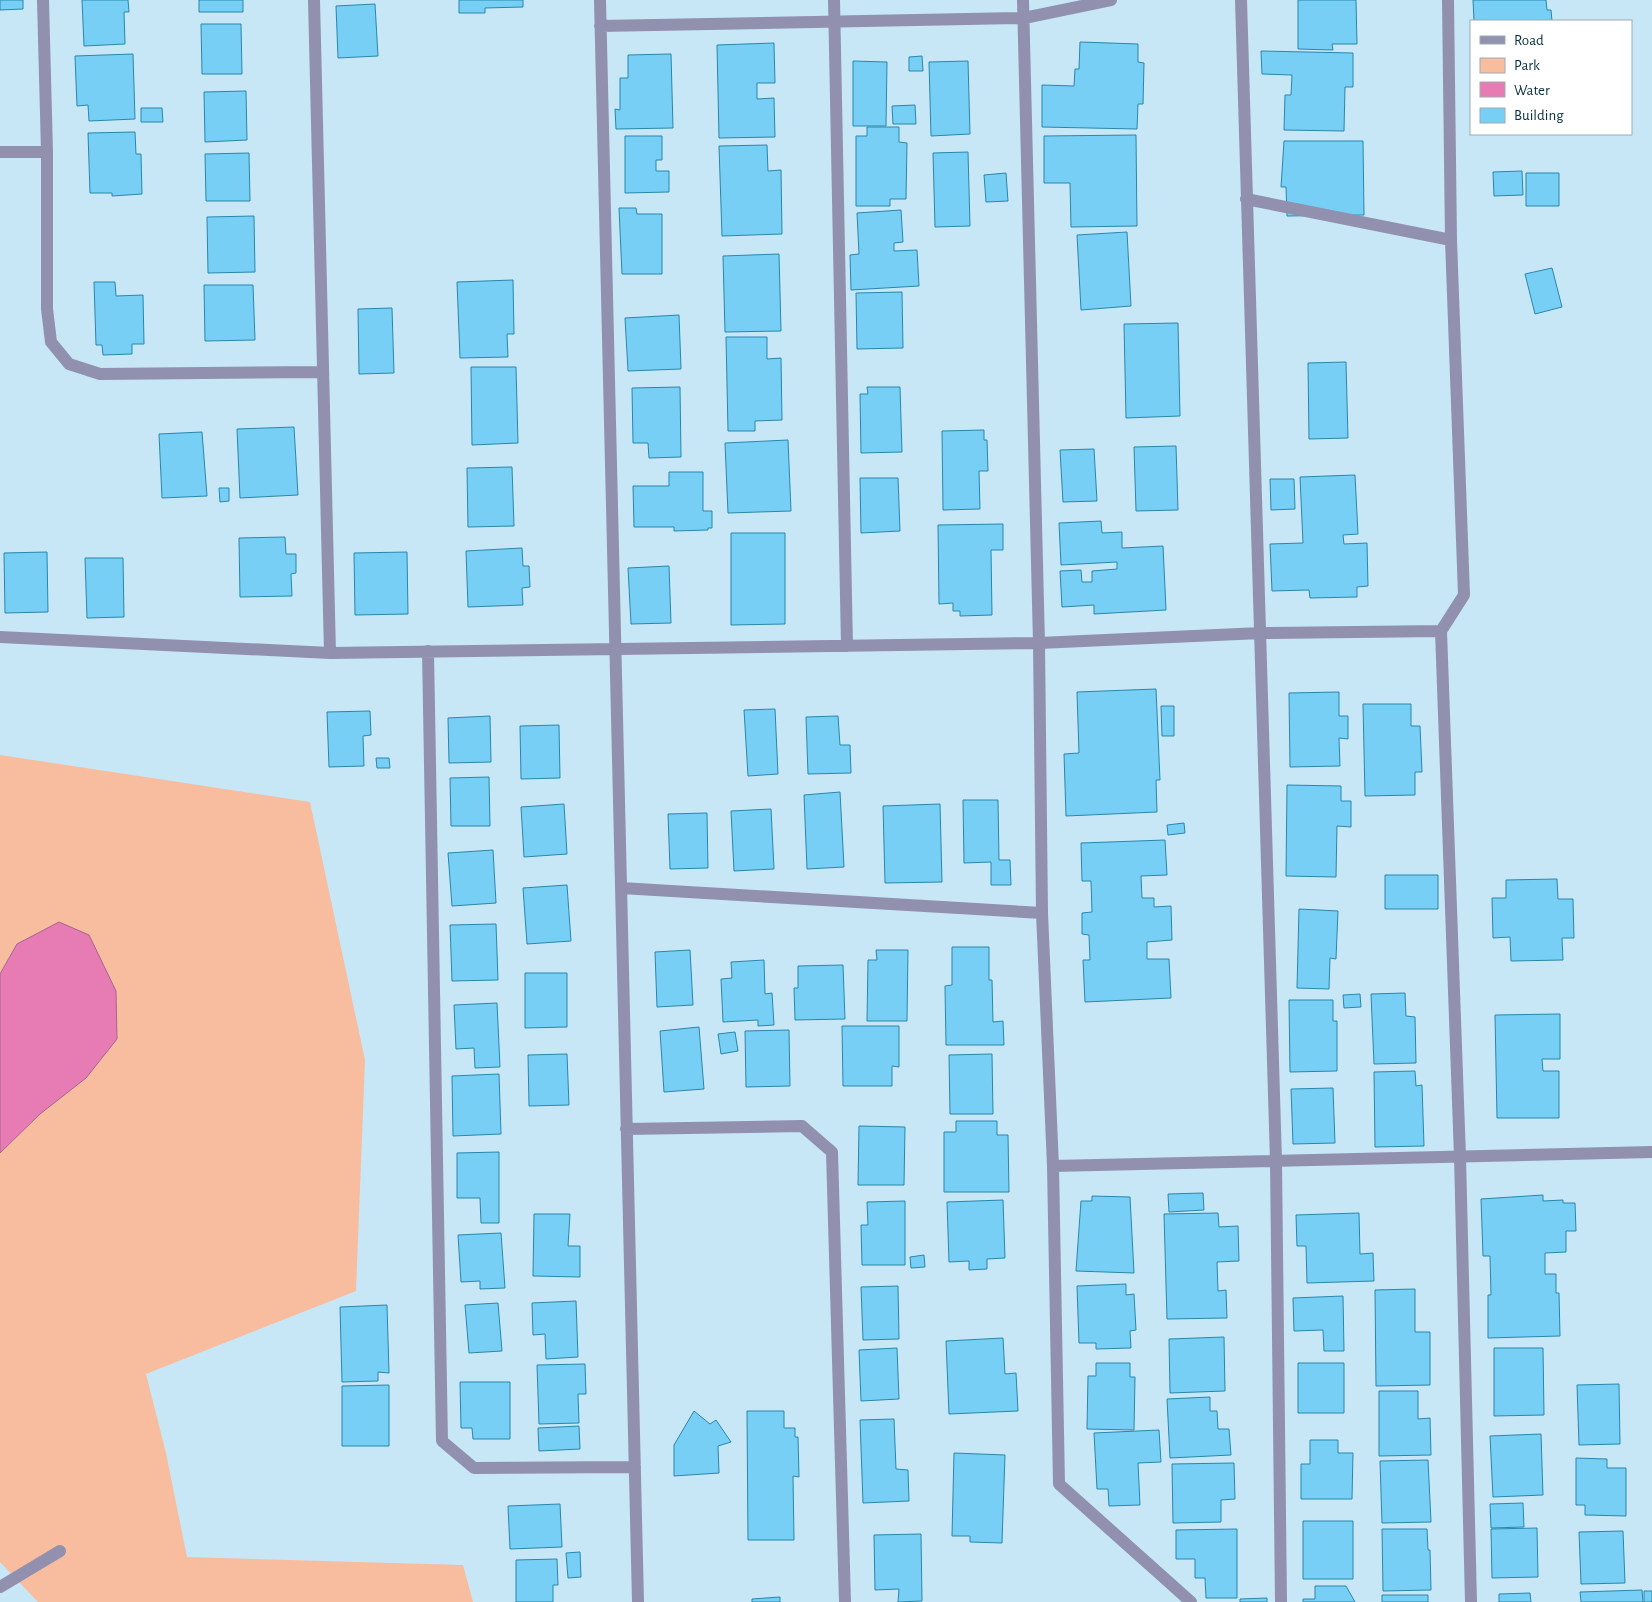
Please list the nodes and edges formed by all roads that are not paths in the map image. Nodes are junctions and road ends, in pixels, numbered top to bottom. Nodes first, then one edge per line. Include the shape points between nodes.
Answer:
1 (43, 0) edge
2 (314, 0) edge
3 (600, 0) edge
4 (834, 0) edge
5 (1023, 0) edge
6 (1111, 0) edge
7 (1241, 0) edge
8 (1448, 0) edge
9 (1024, 18) junction
10 (835, 22) junction
11 (600, 26) junction
12 (0, 152) edge
13 (47, 152) junction
14 (1246, 199) junction
15 (1451, 240) junction
16 (323, 372) junction
17 (1441, 631) junction
18 (1261, 633) junction
19 (0, 637) edge
20 (1038, 644) junction
21 (847, 646) junction
22 (615, 649) junction
23 (428, 651) junction
24 (330, 653) junction
25 (621, 888) junction
26 (1042, 913) junction
27 (626, 1129) junction
28 (1652, 1152) edge
29 (1460, 1157) junction
30 (1276, 1161) junction
31 (1053, 1166) junction
32 (635, 1467) junction
33 (60, 1551) dead end
34 (0, 1587) edge
35 (638, 1602) edge
36 (845, 1602) edge
37 (1191, 1602) edge
38 (1281, 1602) edge
39 (1471, 1602) edge

1 - 13 street
2 - 16 street
3 - 11 street
4 - 10 street
5 - 9 street
6 - 9 street
7 - 14 street
8 - 15 street
9 - 10 street
9 - 20 street
10 - 11 street
10 - 21 street
11 - 22 street
12 - 13 street
13 - 16 street via 51,342 69,364 100,374
14 - 15 street
14 - 18 street
15 - 17 street via 1464,595
16 - 24 street
17 - 18 street
17 - 29 street
18 - 20 street
18 - 30 street
19 - 24 street
20 - 21 street
20 - 26 street
21 - 22 street
22 - 23 street
22 - 25 street
23 - 24 street
23 - 32 street via 442,1441 474,1468
25 - 26 street
25 - 27 street
26 - 31 street
27 - 32 street
27 - 36 street via 802,1126 832,1152
28 - 29 street
29 - 30 street
29 - 39 street
30 - 31 street
30 - 38 street
31 - 37 street via 1059,1484
32 - 35 street
33 - 34 street

